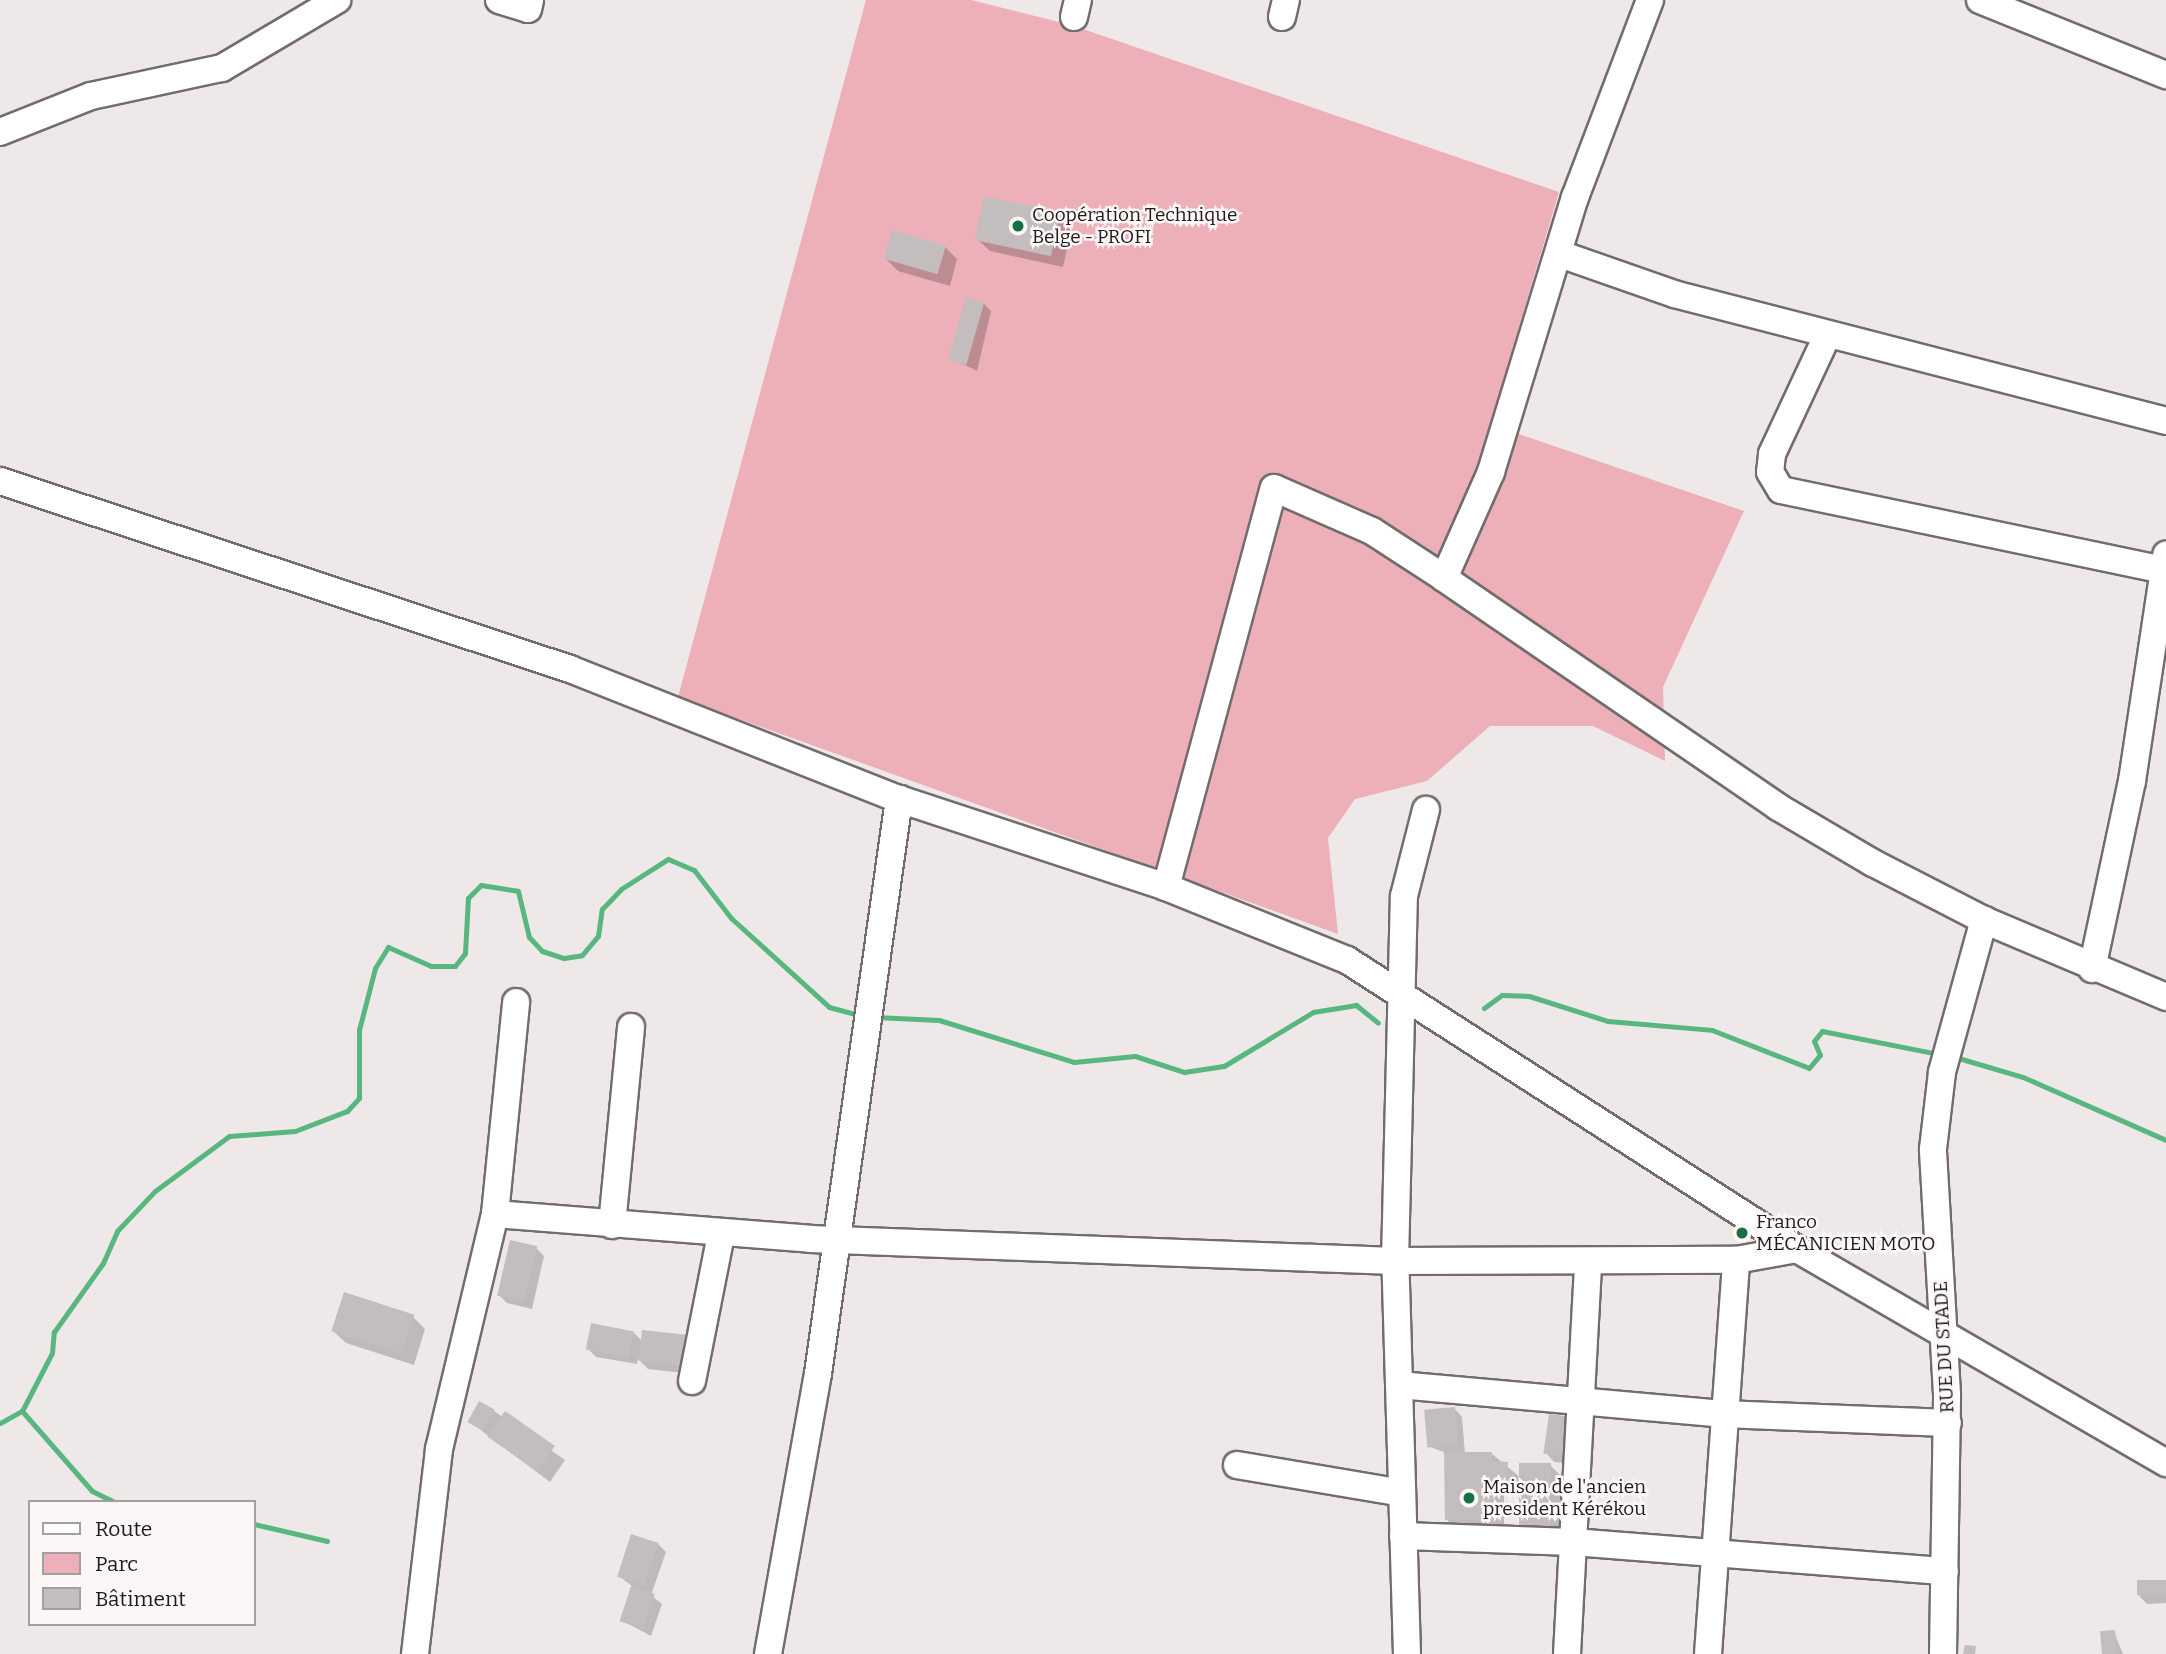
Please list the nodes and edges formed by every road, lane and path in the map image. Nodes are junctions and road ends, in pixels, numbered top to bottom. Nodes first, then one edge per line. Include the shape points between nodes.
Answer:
1 (337, 0) edge
2 (499, 0) edge
3 (530, 0) edge
4 (1650, 0) edge
5 (1985, 1) edge
6 (2166, 75) edge
7 (0, 132) edge
8 (1560, 254) junction
9 (1827, 336) junction
10 (2166, 421) edge
11 (0, 481) edge
12 (2165, 563) edge
13 (1444, 578) junction
14 (899, 799) junction
15 (1426, 810) dead end
16 (1166, 887) junction
17 (1984, 920) junction
18 (2092, 969) junction
19 (1403, 991) junction
20 (2166, 997) edge
21 (516, 1002) dead end
22 (631, 1027) dead end
23 (495, 1214) junction
24 (612, 1225) junction
25 (721, 1234) junction
26 (836, 1240) junction
27 (1797, 1249) junction
28 (1736, 1260) junction
29 (1395, 1261) junction
30 (1588, 1262) junction
31 (1945, 1334) junction
32 (692, 1381) dead end
33 (1399, 1385) junction
34 (1579, 1398) junction
35 (1723, 1414) junction
36 (1948, 1423) junction
37 (2166, 1463) edge
38 (1237, 1465) dead end
39 (1402, 1493) junction
40 (1403, 1536) junction
41 (1573, 1542) junction
42 (1711, 1553) junction
43 (1945, 1571) junction
44 (415, 1654) edge
45 (768, 1654) edge
46 (1406, 1654) edge
47 (1567, 1654) edge
48 (1708, 1654) edge
49 (1943, 1654) edge

1 - 7 street via 222,68 91,96
2 - 3 street via 528,9
4 - 8 street
5 - 6 street
8 - 9 street
8 - 13 street via 1491,472
9 - 10 street
9 - 12 street via 1772,454 1770,472 1780,490
11 - 14 street via 569,669
12 - 18 street via 2134,769
13 - 16 street via 1372,531 1274,488
13 - 17 street via 1778,807
14 - 16 street
14 - 26 street
15 - 19 street via 1408,862
16 - 19 street via 1348,960
17 - 18 street
17 - 31 street, RUE DU STADE via 1948,1051 1933,1149
18 - 20 street
19 - 27 street
19 - 29 street
21 - 23 street
22 - 24 street
23 - 24 street
23 - 44 street via 439,1449
24 - 25 street
25 - 26 street
25 - 32 street
26 - 29 street
26 - 45 street
27 - 28 street
27 - 31 street
28 - 30 street
28 - 35 street
29 - 30 street
29 - 33 street
30 - 34 street
31 - 36 street, RUE DU STADE
31 - 37 street
33 - 34 street
33 - 39 street
34 - 35 street
34 - 41 street
35 - 36 street
35 - 42 street
36 - 43 street, RUE DU STADE
38 - 39 street
39 - 40 street
40 - 41 street
40 - 46 street
41 - 42 street
41 - 47 street
42 - 43 street
42 - 48 street
43 - 49 street, RUE DU STADE

